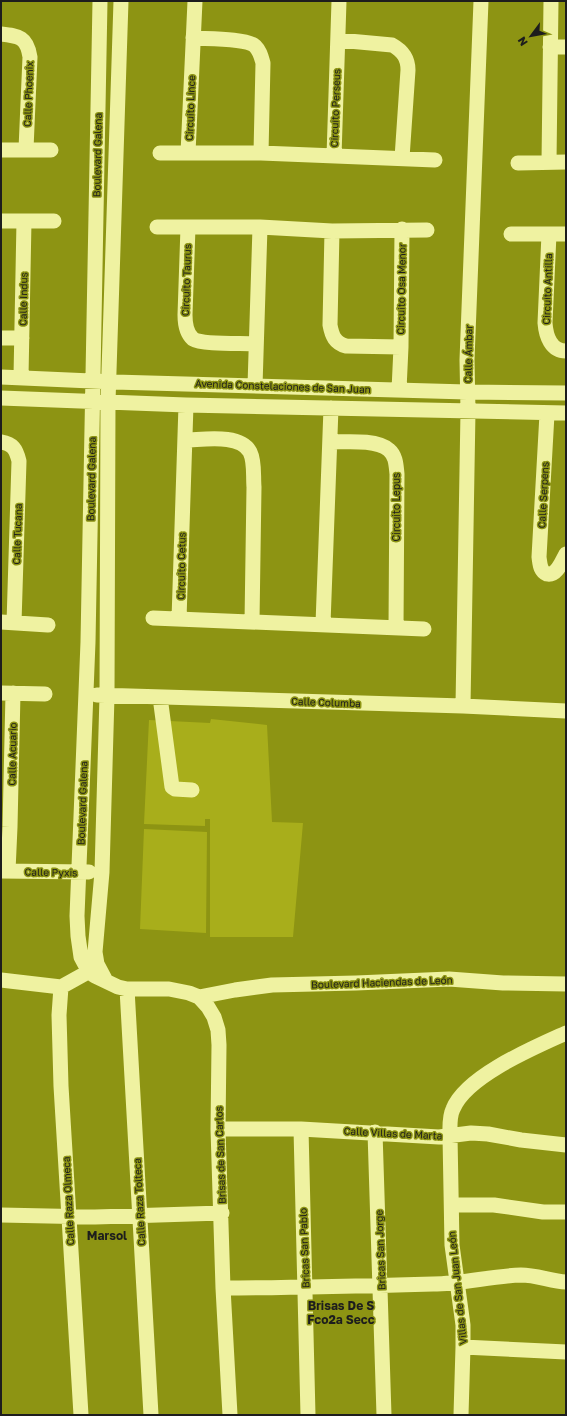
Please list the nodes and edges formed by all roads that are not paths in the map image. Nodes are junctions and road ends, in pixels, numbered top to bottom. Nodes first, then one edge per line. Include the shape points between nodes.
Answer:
1 (100, 1) edge
2 (120, 1) edge
3 (195, 1) edge
4 (339, 1) edge
5 (481, 1) edge
6 (551, 1) edge
7 (1, 34) edge
8 (193, 38) junction
9 (338, 40) junction
10 (550, 47) junction
11 (566, 48) edge
12 (26, 149) junction
13 (1, 150) edge
14 (51, 150) dead end
15 (261, 153) junction
16 (160, 154) dead end
17 (188, 154) junction
18 (334, 156) junction
19 (402, 158) junction
20 (435, 160) dead end
21 (549, 162) junction
22 (566, 162) edge
23 (518, 163) dead end
24 (1, 221) edge
25 (24, 221) junction
26 (54, 221) dead end
27 (157, 227) dead end
28 (188, 227) junction
29 (260, 227) junction
30 (402, 229) junction
31 (427, 230) dead end
32 (332, 231) junction
33 (511, 234) dead end
34 (549, 234) junction
35 (566, 234) edge
36 (1, 338) edge
37 (22, 338) junction
38 (256, 344) junction
39 (401, 347) junction
40 (566, 351) edge
41 (1, 377) edge
42 (21, 377) junction
43 (93, 381) junction
44 (109, 381) junction
45 (255, 386) junction
46 (399, 390) junction
47 (467, 392) junction
48 (566, 393) edge
49 (1, 398) edge
50 (92, 401) junction
51 (108, 402) junction
52 (186, 405) junction
53 (331, 408) junction
54 (468, 411) junction
55 (566, 413) edge
56 (547, 414) junction
57 (185, 440) junction
58 (1, 442) edge
59 (330, 442) junction
60 (566, 554) edge
61 (153, 618) dead end
62 (179, 619) junction
63 (8, 622) edge
64 (252, 622) junction
65 (322, 624) junction
66 (48, 625) dead end
67 (396, 628) junction
68 (424, 629) dead end
69 (7, 693) edge
70 (46, 694) dead end
71 (86, 694) junction
72 (107, 696) junction
73 (160, 697) junction
74 (463, 706) junction
75 (566, 711) edge
76 (192, 790) dead end
77 (6, 826) edge
78 (4, 871) edge
79 (80, 872) junction
80 (102, 872) junction
81 (94, 963) junction
82 (1, 980) edge
83 (566, 984) edge
84 (61, 986) junction
85 (127, 989) junction
86 (199, 997) junction
87 (566, 1033) edge
88 (218, 1129) junction
89 (300, 1129) junction
90 (375, 1132) junction
91 (450, 1136) junction
92 (566, 1145) edge
93 (452, 1205) junction
94 (566, 1212) edge
95 (222, 1213) junction
96 (1, 1215) edge
97 (140, 1216) junction
98 (68, 1217) junction
99 (458, 1282) junction
100 (566, 1282) edge
101 (381, 1285) junction
102 (223, 1288) junction
103 (305, 1288) junction
104 (463, 1347) junction
105 (566, 1352) edge
106 (81, 1415) edge
107 (152, 1415) edge
108 (230, 1415) edge
109 (308, 1415) edge
110 (384, 1415) edge
111 (461, 1415) edge

1 - 43 street, Boulevard Galena
2 - 44 street, Boulevard Galena
3 - 8 street, Circuito Lince
4 - 9 street, Circuito Perseus
5 - 47 street, Calle Ámbar
6 - 10 street
7 - 12 street, Calle Phoenix via 22,39 28,46 30,57
8 - 15 street via 245,41 254,45 260,53 263,63
8 - 17 street, Circuito Lince
9 - 18 street, Circuito Perseus
9 - 19 street via 392,45 405,55 408,70
10 - 11 street
10 - 21 street
12 - 13 street
12 - 14 street
15 - 17 street, Circuito Lince
15 - 18 street, Circuito Lince
16 - 17 street
18 - 19 street, Circuito Perseus
19 - 20 street, Circuito Perseus
21 - 22 street
21 - 23 street
24 - 25 street
25 - 26 street
25 - 37 street, Calle Indus
27 - 28 street
28 - 29 street
28 - 38 street, Circuito Taurus via 184,315 189,334 193,339 203,342
29 - 32 street, Circuito Osa Menor
29 - 38 street
30 - 31 street
30 - 32 street, Circuito Osa Menor
30 - 39 street, Circuito Osa Menor
32 - 39 street, Circuito Osa Menor via 331,334 339,344 346,346
33 - 34 street
34 - 35 street
34 - 40 street, Circuito Antilla via 546,333 554,347
36 - 37 street
37 - 42 street, Calle Indus
38 - 45 street
39 - 46 street, Circuito Osa Menor
41 - 42 street, Avenida Constelaciones de San Juan
42 - 43 street, Avenida Constelaciones de San Juan
43 - 44 street, Avenida Constelaciones de San Juan
43 - 50 street, Boulevard Galena
44 - 45 street, Avenida Constelaciones de San Juan
44 - 51 street, Boulevard Galena
45 - 46 street, Avenida Constelaciones de San Juan
46 - 47 street, Avenida Constelaciones de San Juan
47 - 48 street, Avenida Constelaciones de San Juan
47 - 54 street, Calle Ámbar
49 - 50 street, Avenida Constelaciones de San Juan
50 - 51 street, Avenida Constelaciones de San Juan
50 - 71 street, Boulevard Galena
51 - 52 street, Avenida Constelaciones de San Juan
51 - 72 street, Boulevard Galena
52 - 53 street, Avenida Constelaciones de San Juan
52 - 57 street, Circuito Cetus
53 - 54 street, Avenida Constelaciones de San Juan
53 - 59 street
54 - 56 street, Avenida Constelaciones de San Juan
54 - 74 street, Calle Ámbar
55 - 56 street, Avenida Constelaciones de San Juan
56 - 60 street, Calle Serpens via 539,557 542,571 550,575 557,570
57 - 62 street, Circuito Cetus
57 - 64 street via 234,440 250,452 254,487
58 - 63 street, Calle Tucana via 15,448 19,461
59 - 65 street
59 - 67 street, Circuito Lepus via 369,442 382,445 390,450 396,460
61 - 62 street
62 - 64 street
63 - 66 street
64 - 65 street
65 - 67 street
67 - 68 street
69 - 70 street
69 - 77 street, Calle Acuario
71 - 72 street, Calle Columba
71 - 79 street, Boulevard Galena
72 - 73 street, Calle Columba
72 - 80 street, Boulevard Galena
73 - 74 street, Calle Columba
73 - 76 street via 172,787
74 - 75 street, Calle Columba
77 - 78 street, Calle Acuario
78 - 79 street, Calle Pyxis
79 - 80 street, Calle Pyxis
79 - 81 street, Boulevard Galena via 77,916 81,956
80 - 81 street, Boulevard Galena
81 - 84 street
81 - 85 street via 106,981
82 - 84 street
83 - 86 street, Boulevard Haciendas de León via 502,983 449,978 272,985
84 - 98 street, Calle Raza Olmeca via 61,1086
85 - 86 street via 169,989
85 - 97 street, Calle Raza Tolteca
86 - 88 street, Brisas de San Carlos via 214,1017 218,1030
87 - 91 street, Villas de San Juan León via 524,1052 473,1084 453,1108
88 - 89 street, Calle Villas de Marta
88 - 95 street, Brisas de San Carlos
89 - 90 street, Calle Villas de Marta
89 - 103 street, Bricas San Pablo
90 - 91 street, Calle Villas de Marta
90 - 101 street, Bricas San Jorge
91 - 92 street, Calle Villas de Marta via 488,1134
91 - 93 street, Villas de San Juan León
93 - 94 street via 494,1205 543,1212
93 - 99 street, Villas de San Juan León via 452,1244
95 - 97 street
95 - 102 street, Brisas de San Carlos
96 - 98 street
97 - 98 street
97 - 107 street, Calle Raza Tolteca
98 - 106 street, Calle Raza Olmeca
99 - 100 street via 522,1275
99 - 101 street
99 - 104 street, Villas de San Juan León
101 - 103 street
101 - 110 street, Bricas San Jorge
102 - 103 street
102 - 108 street, Brisas de San Carlos
103 - 109 street, Bricas San Pablo
104 - 105 street
104 - 111 street, Villas de San Juan León

